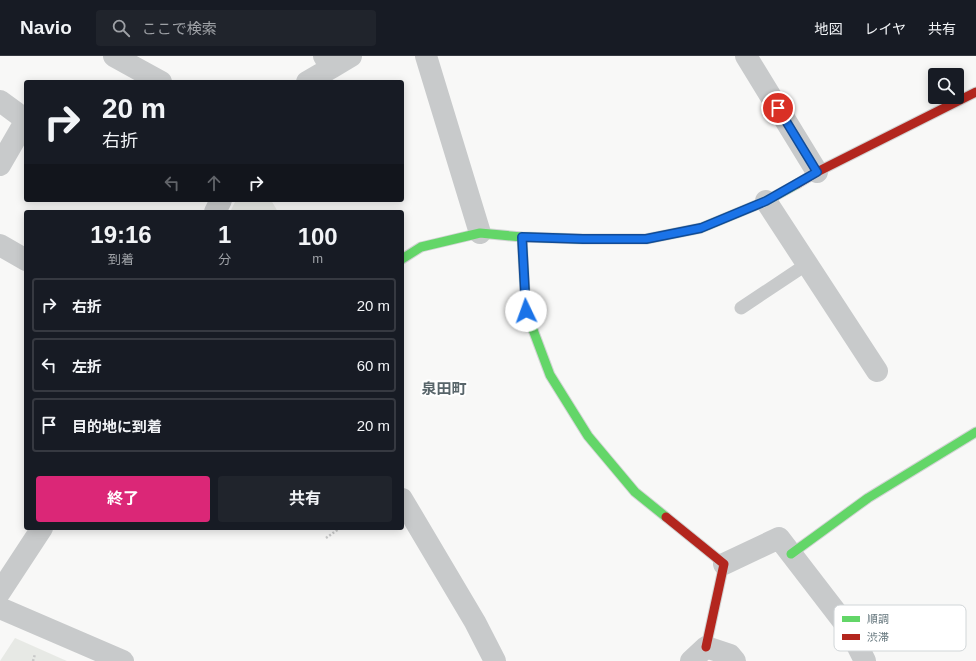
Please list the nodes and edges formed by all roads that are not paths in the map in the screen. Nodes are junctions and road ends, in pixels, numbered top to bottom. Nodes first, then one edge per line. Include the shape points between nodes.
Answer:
1 (114, 56) edge
2 (351, 56) edge
3 (426, 56) edge
4 (746, 56) edge
5 (328, 62) edge
6 (157, 80) edge
7 (310, 80) edge
8 (976, 92) edge
9 (0, 101) edge
10 (24, 119) edge
11 (24, 123) edge
12 (0, 165) edge
13 (817, 172) junction
14 (766, 201) junction
15 (480, 232) junction
16 (522, 237) junction
17 (0, 245) edge
18 (404, 258) edge
19 (24, 259) edge
20 (807, 264) junction
21 (742, 308) dead end
22 (877, 371) dead end
23 (976, 432) edge
24 (404, 502) edge
25 (41, 530) edge
26 (791, 554) junction
27 (724, 564) junction
28 (0, 592) edge
29 (0, 608) edge
30 (834, 610) edge
31 (860, 651) edge
32 (698, 654) edge
33 (122, 661) edge
34 (495, 661) edge
35 (735, 661) edge
36 (865, 661) edge

1 - 6 street
2 - 5 street
3 - 15 street
4 - 13 street
5 - 7 street
8 - 13 street
9 - 10 street
11 - 12 street
13 - 14 street
14 - 16 street via 701,228 646,239
14 - 20 street
15 - 16 street
15 - 18 street via 421,247
16 - 27 street via 526,311 550,376 588,436 635,492
17 - 19 street
20 - 21 lane
20 - 22 street
23 - 26 street via 868,498
24 - 34 street via 475,622
25 - 28 street
26 - 27 street via 779,538
26 - 30 street
27 - 32 street
29 - 33 street
31 - 36 street
32 - 35 street via 730,655

